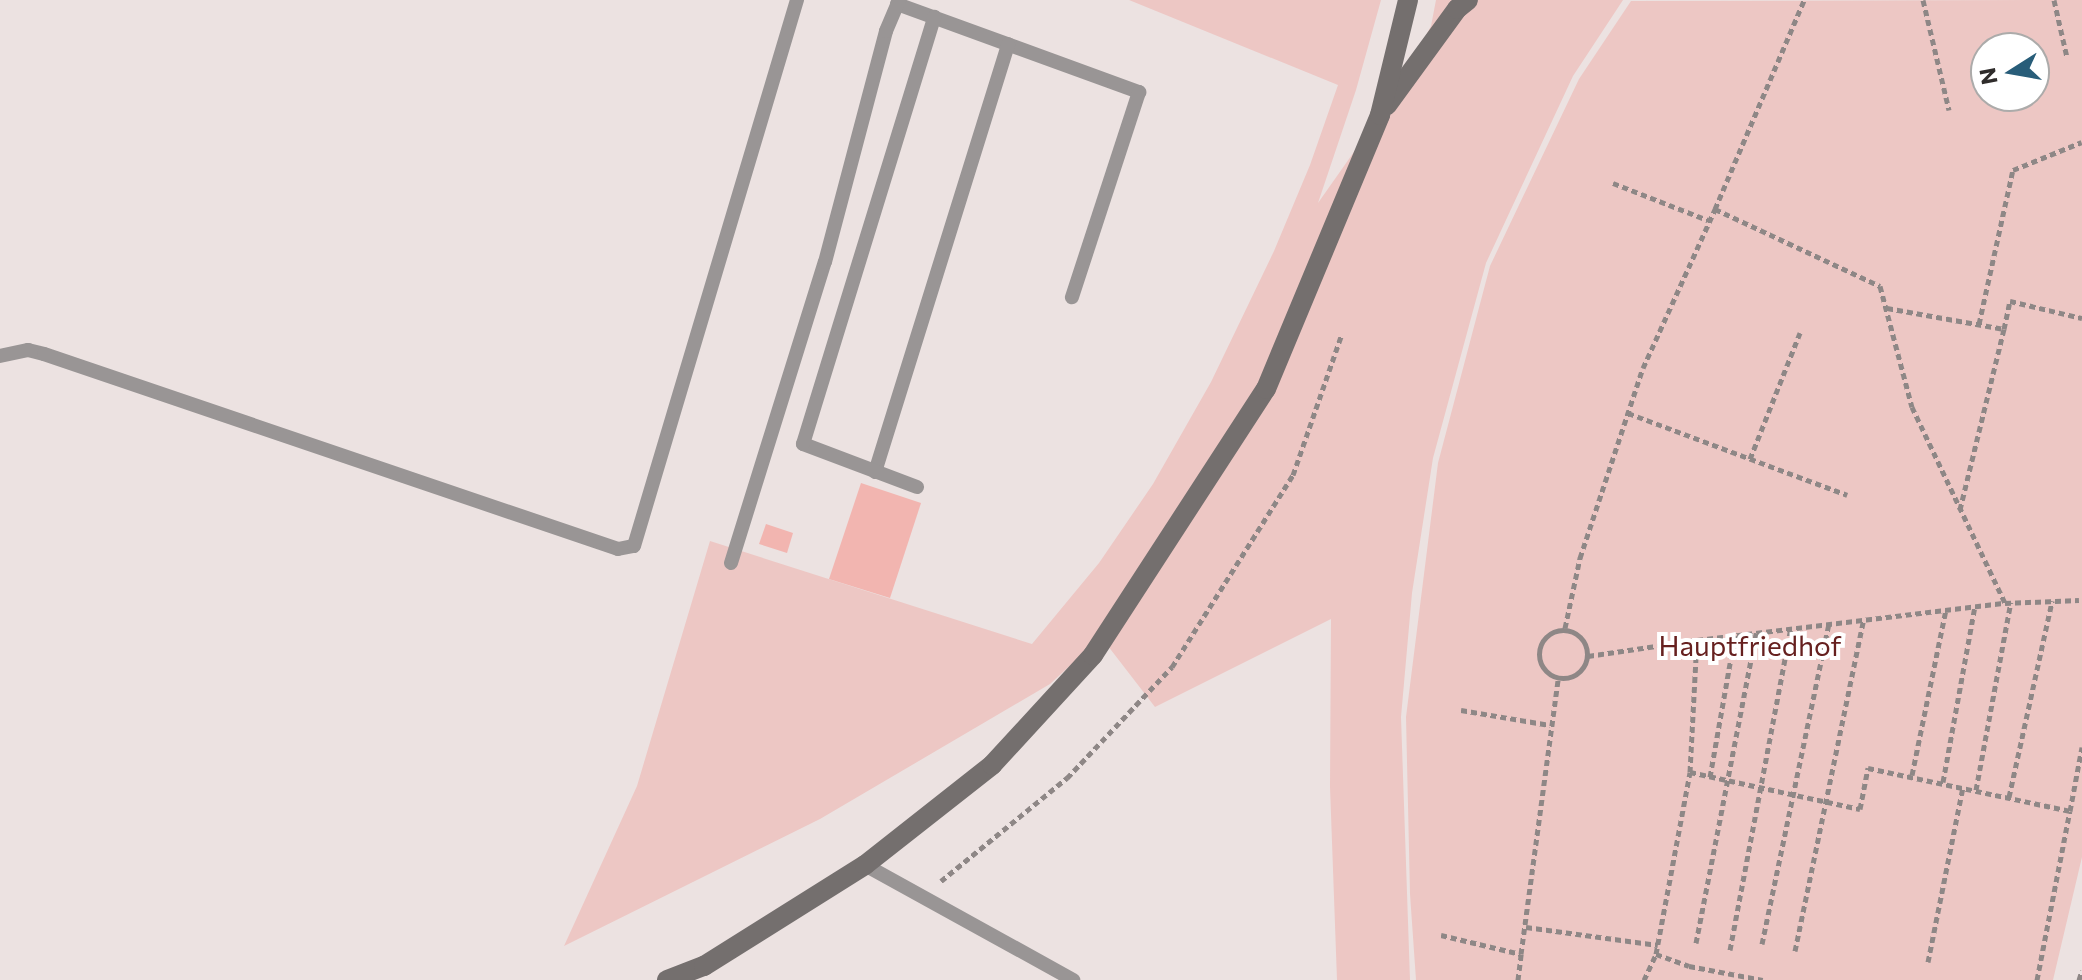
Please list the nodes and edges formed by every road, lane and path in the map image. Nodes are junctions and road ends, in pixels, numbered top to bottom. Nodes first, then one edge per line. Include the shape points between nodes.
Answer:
1 (797, 0) edge
2 (1408, 0) edge
3 (1468, 0) edge
4 (1804, 0) edge
5 (1923, 0) edge
6 (2054, 0) edge
7 (898, 2) edge
8 (934, 17) junction
9 (1008, 44) junction
10 (2067, 57) dead end
11 (1949, 110) dead end
12 (1380, 115) junction
13 (2082, 142) edge
14 (1613, 183) dead end
15 (1715, 209) junction
16 (1708, 220) junction
17 (1072, 297) dead end
18 (1886, 307) junction
19 (2082, 318) edge
20 (1979, 324) junction
21 (2004, 329) junction
22 (1800, 333) dead end
23 (1341, 336) dead end
24 (0, 356) edge
25 (1628, 413) junction
26 (1750, 459) junction
27 (875, 472) junction
28 (917, 487) dead end
29 (1847, 495) dead end
30 (1959, 511) junction
31 (731, 563) dead end
32 (2082, 593) edge
33 (2079, 600) junction
34 (2052, 601) junction
35 (2008, 602) junction
36 (1975, 606) junction
37 (2082, 607) edge
38 (1946, 609) junction
39 (1864, 619) junction
40 (1829, 624) junction
41 (1565, 628) junction
42 (1791, 628) junction
43 (1756, 633) junction
44 (1735, 635) junction
45 (1697, 640) junction
46 (1588, 656) junction
47 (1558, 679) junction
48 (1461, 710) dead end
49 (1550, 725) junction
50 (2082, 747) edge
51 (1690, 772) junction
52 (1912, 775) junction
53 (1710, 777) junction
54 (1729, 781) junction
55 (1943, 782) junction
56 (1963, 787) junction
57 (1761, 788) junction
58 (1976, 790) junction
59 (1793, 794) junction
60 (2009, 797) junction
61 (1828, 802) junction
62 (2070, 811) junction
63 (865, 865) junction
64 (922, 897) junction
65 (1526, 927) junction
66 (1441, 935) dead end
67 (1696, 943) dead end
68 (1762, 944) dead end
69 (1658, 945) junction
70 (1730, 950) dead end
71 (1795, 951) dead end
72 (1521, 954) junction
73 (1656, 954) junction
74 (1928, 962) dead end
75 (2082, 970) edge
76 (667, 980) edge
77 (1073, 980) edge
78 (1518, 980) edge
79 (1644, 980) edge
80 (1763, 980) edge
81 (2037, 980) edge
82 (2079, 980) edge

1 - 24 lane via 634,546 618,549 44,354 28,350
2 - 12 main road
3 - 12 main road
4 - 15 path
5 - 11 path
6 - 10 path
7 - 8 lane
7 - 31 lane via 825,262
8 - 9 lane
8 - 27 lane via 803,444
9 - 17 lane via 1139,92
9 - 27 lane
12 - 63 main road via 1266,389 1093,655 992,765
13 - 20 path via 2013,170
14 - 16 path
15 - 16 path
15 - 18 path via 1880,286
16 - 25 path
18 - 20 path
18 - 30 path via 1912,407
19 - 21 path via 2010,301
20 - 21 path
21 - 30 path
22 - 26 path
23 - 64 path via 1293,475 1172,667 1067,778
25 - 26 path
25 - 41 path via 1580,558
26 - 29 path
27 - 28 lane
30 - 35 path
32 - 33 path
33 - 34 path
33 - 37 path
34 - 35 path
34 - 60 path
35 - 36 path
35 - 58 path
36 - 38 path
36 - 55 path
38 - 39 path
38 - 52 path
39 - 40 path
39 - 61 path
40 - 42 path
40 - 59 path
41 - 46 path via 1580,635
41 - 47 path via 1548,633 1537,653 1541,666
42 - 43 path
42 - 57 path
43 - 44 path
43 - 54 path
44 - 45 path
44 - 53 path
45 - 46 path
45 - 51 path
46 - 47 path via 1579,674
47 - 49 path
48 - 49 path
49 - 65 path
50 - 62 path
51 - 53 path
51 - 69 path
52 - 55 path
52 - 61 path via 1868,768 1860,809
53 - 54 path
54 - 57 path
54 - 67 path
55 - 56 path
56 - 58 path
56 - 74 path
57 - 59 path
57 - 70 path
58 - 60 path
59 - 61 path
59 - 68 path
60 - 62 path
61 - 71 path
62 - 81 path
63 - 64 lane
63 - 76 main road via 704,966
64 - 77 lane
65 - 69 path
65 - 72 path
66 - 72 path
69 - 73 path
72 - 78 path
73 - 79 path
73 - 80 path
75 - 82 path

